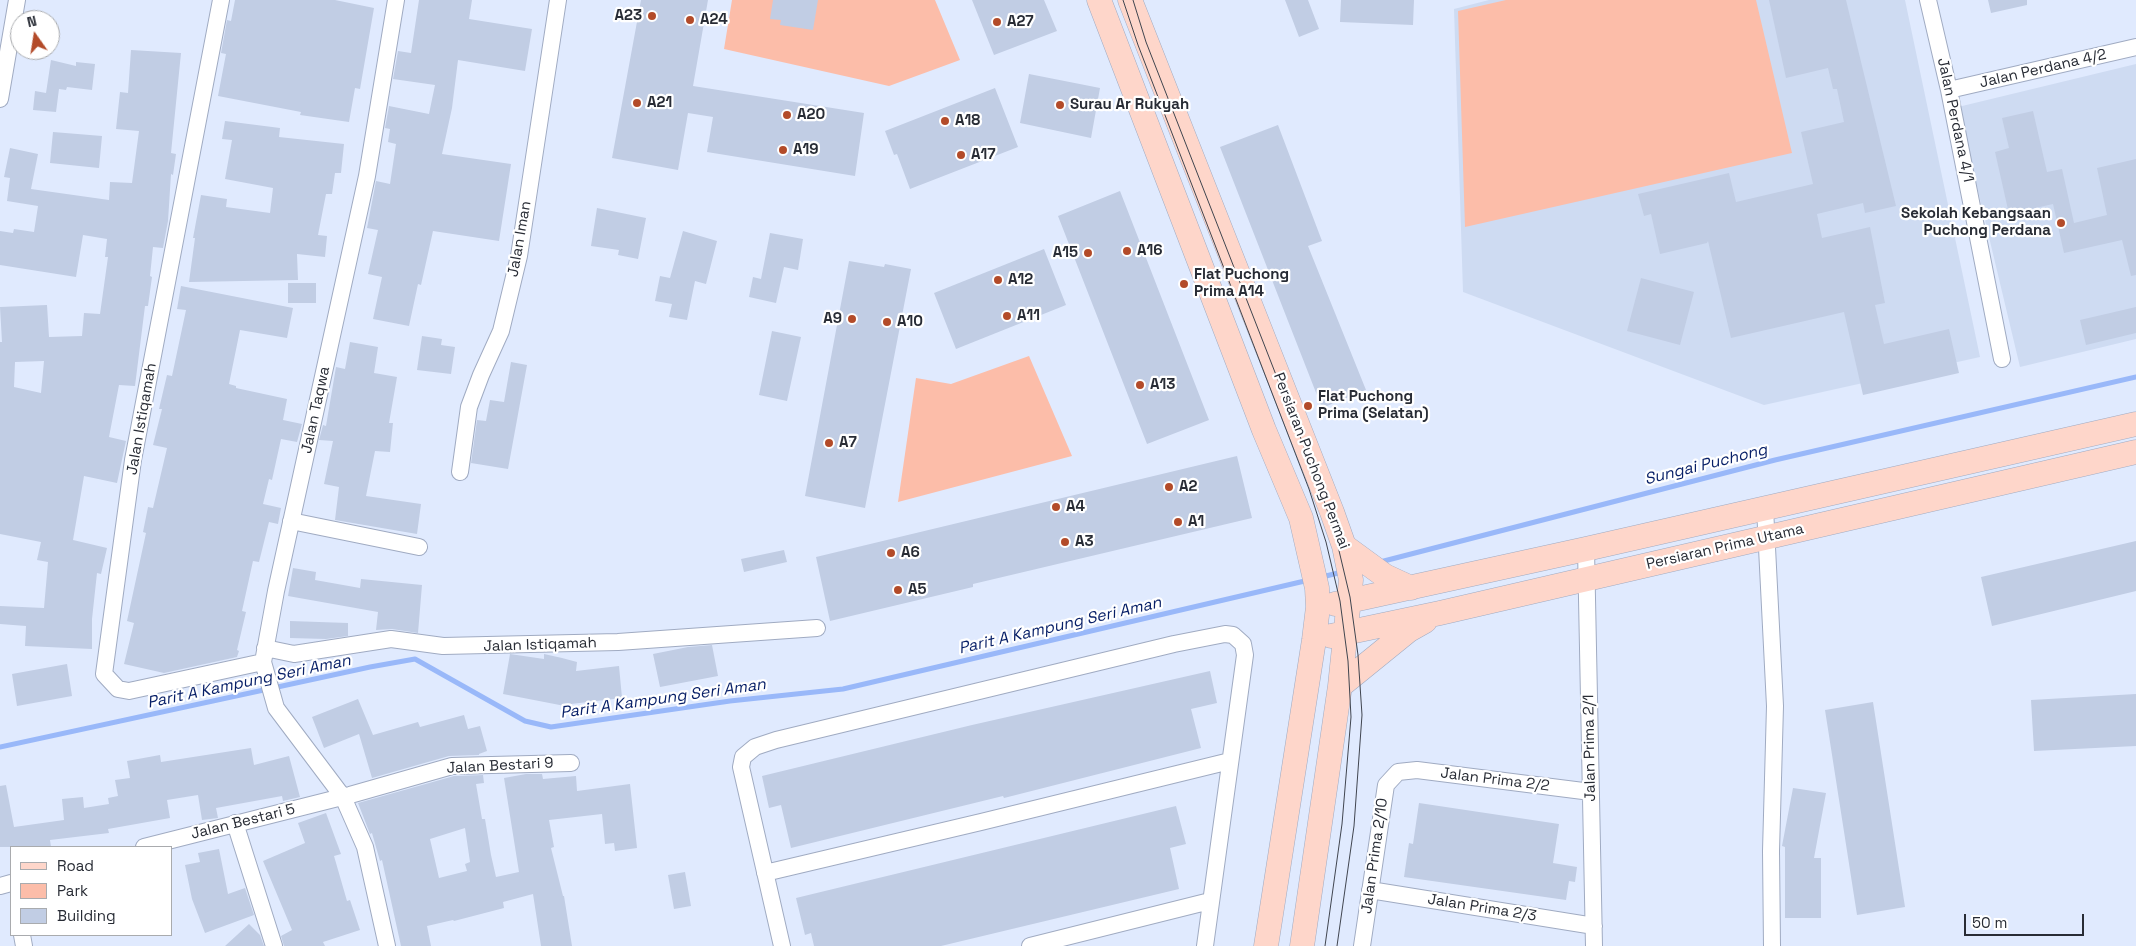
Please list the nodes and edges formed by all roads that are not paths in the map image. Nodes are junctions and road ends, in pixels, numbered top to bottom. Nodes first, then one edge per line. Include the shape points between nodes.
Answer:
1 (17, 0) edge
2 (221, 0) edge
3 (396, 0) edge
4 (558, 0) edge
5 (1099, 0) edge
6 (1130, 0) edge
7 (1928, 0) edge
8 (2136, 47) edge
9 (1949, 90) junction
10 (0, 98) edge
11 (2002, 359) dead end
12 (2136, 424) edge
13 (2136, 452) edge
14 (460, 472) dead end
15 (1765, 508) junction
16 (291, 520) junction
17 (1766, 537) junction
18 (1344, 546) junction
19 (419, 547) dead end
20 (1586, 549) junction
21 (1587, 579) junction
22 (1411, 588) junction
23 (1350, 590) junction
24 (1318, 598) junction
25 (1440, 613) junction
26 (817, 628) dead end
27 (1345, 633) junction
28 (1314, 640) junction
29 (264, 655) junction
30 (1340, 686) junction
31 (1230, 761) junction
32 (571, 763) dead end
33 (1398, 772) joint
34 (1591, 792) junction
35 (343, 797) junction
36 (235, 823) junction
37 (148, 846) edge
38 (765, 872) junction
39 (1370, 890) junction
40 (1210, 901) junction
41 (1594, 926) junction
42 (274, 946) edge
43 (387, 946) edge
44 (782, 946) edge
45 (1030, 946) edge
46 (1205, 946) edge
47 (1266, 946) edge
48 (1302, 946) edge
49 (1362, 946) edge
50 (1594, 946) edge
51 (1772, 946) edge

1 - 10 street
2 - 29 street, Jalan Istiqamah via 133,460 104,674 118,689 129,691
3 - 16 street, Jalan Taqwa via 367,176
4 - 14 street, Jalan Iman via 518,256 501,331 469,407
5 - 24 main road, Persiaran Puchong Permai via 1300,518
6 - 18 main road, Persiaran Puchong Permai
7 - 9 street, Jalan Perdana 4/1
8 - 9 street, Jalan Perdana 4/2
9 - 11 street, Jalan Perdana 4/1
12 - 15 main road, Persiaran Prima Utama
13 - 17 main road, Persiaran Prima Utama
15 - 17 street
15 - 20 main road, Persiaran Prima Utama
16 - 19 street
16 - 29 street, Jalan Taqwa
17 - 21 main road, Persiaran Prima Utama
17 - 51 street via 1775,706
18 - 22 main road via 1385,576
18 - 23 main road, Persiaran Puchong Permai
20 - 21 street, Jalan Prima 2/1
20 - 22 main road, Persiaran Prima Utama
21 - 25 main road, Persiaran Prima Utama
21 - 34 street, Jalan Prima 2/1
22 - 23 main road, Persiaran Prima Utama
23 - 24 main road, Persiaran Prima Utama
23 - 27 main road, Persiaran Puchong Permai
24 - 28 main road, Persiaran Puchong Permai
25 - 27 main road, Persiaran Prima Utama
25 - 30 main road via 1409,630
26 - 29 street, Jalan Istiqamah via 608,643 443,646 391,639 294,654
27 - 28 main road, Persiaran Prima Utama
27 - 30 main road, Persiaran Puchong Permai
28 - 47 main road, Persiaran Puchong Permai
29 - 35 street, Jalan Taqwa via 276,708
30 - 48 main road, Persiaran Puchong Permai
31 - 38 street
31 - 38 street via 1246,655 1243,644 1233,635 1225,634 754,746 743,757 741,767
31 - 40 street
32 - 35 street, Jalan Bestari 9 via 452,766
33 - 34 street, Jalan Prima 2/2 via 1418,770
33 - 39 street, Jalan Prima 2/10 via 1386,785
34 - 41 street, Jalan Prima 2/1
35 - 36 street, Jalan Bestari 5
35 - 43 street, Jalan Taqwa via 365,847
36 - 37 street, Jalan Bestari 5
36 - 42 street
38 - 44 street
39 - 41 street, Jalan Prima 2/3
39 - 49 street, Jalan Prima 2/10
40 - 45 street
40 - 46 street
41 - 50 street, Jalan Prima 2/1

